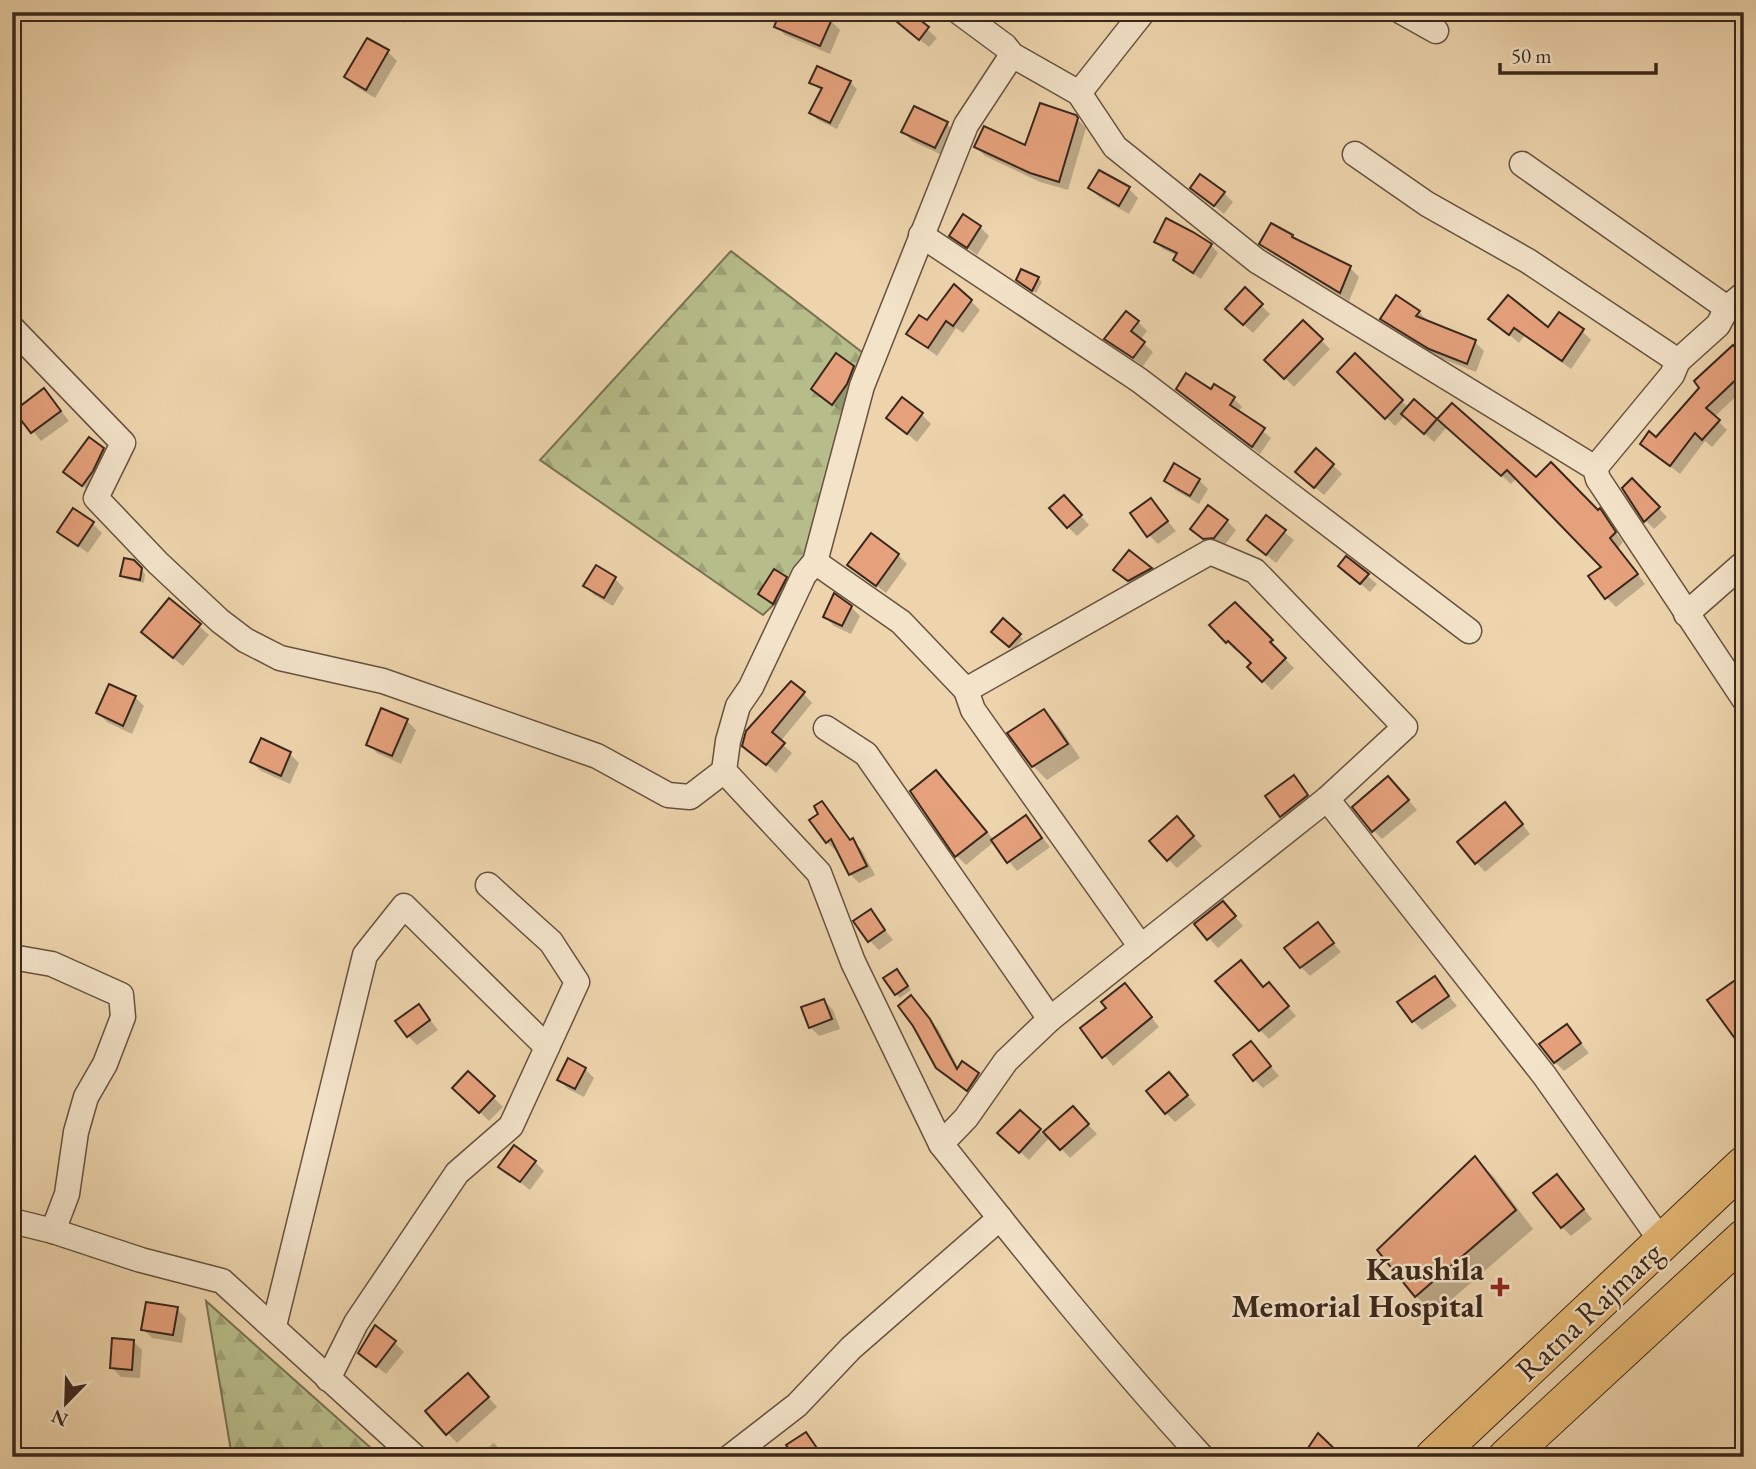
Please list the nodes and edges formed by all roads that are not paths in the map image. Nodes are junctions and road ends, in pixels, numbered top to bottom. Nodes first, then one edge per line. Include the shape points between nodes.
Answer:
1 (959, 12) edge
2 (1143, 12) edge
3 (1402, 12) edge
4 (1436, 31) dead end
5 (1012, 55) junction
6 (1079, 93) junction
7 (1355, 154) dead end
8 (1521, 164) dead end
9 (921, 235) junction
10 (1735, 301) edge
11 (12, 328) edge
12 (1678, 361) junction
13 (1595, 468) junction
14 (815, 562) junction
15 (1744, 563) edge
16 (1686, 614) junction
17 (1469, 631) dead end
18 (966, 690) junction
19 (1744, 699) edge
20 (826, 728) dead end
21 (724, 771) junction
22 (1327, 799) junction
23 (488, 885) dead end
24 (1141, 947) junction
25 (12, 957) edge
26 (1050, 1019) junction
27 (547, 1047) junction
28 (941, 1144) junction
29 (1744, 1165) edge
30 (1000, 1218) junction
31 (12, 1221) edge
32 (53, 1231) junction
33 (1744, 1238) edge
34 (1662, 1242) junction
35 (274, 1326) junction
36 (327, 1379) junction
37 (415, 1457) edge
38 (730, 1457) edge
39 (1202, 1457) edge
40 (1434, 1457) edge
41 (1507, 1457) edge

1 - 5 street
2 - 6 street
3 - 4 street
5 - 6 street
5 - 9 street via 967,125
6 - 13 street via 1115,147 1257,261
7 - 12 street
8 - 10 street
9 - 14 street via 862,386
9 - 17 street via 1139,380
10 - 12 street via 1718,325
11 - 21 street via 123,443 96,498 158,563 245,640 280,658 383,681 597,756 668,794 690,797
12 - 13 street via 1672,375
13 - 16 street
14 - 18 street via 901,622
14 - 21 street via 804,575 738,706
15 - 16 street
16 - 19 street
18 - 22 street via 1210,552 1255,571 1405,726
18 - 24 street via 973,710
20 - 26 street via 866,754
21 - 28 street via 819,873 853,962
22 - 24 street
22 - 34 street via 1544,1075
23 - 27 street via 551,942 577,982
24 - 26 street
25 - 32 street via 52,964 121,995 123,1017 86,1097 67,1194
26 - 28 street via 1006,1061 966,1118
27 - 35 street via 404,906 365,956
27 - 36 street via 511,1126 457,1173 356,1323
28 - 30 street
29 - 34 highway, Ratna Rajmarg
30 - 38 street via 850,1348 797,1405
30 - 39 street
31 - 32 street
32 - 35 street via 222,1281
33 - 41 highway, Ratna Rajmarg
34 - 40 highway, Ratna Rajmarg
35 - 36 street
36 - 37 street

